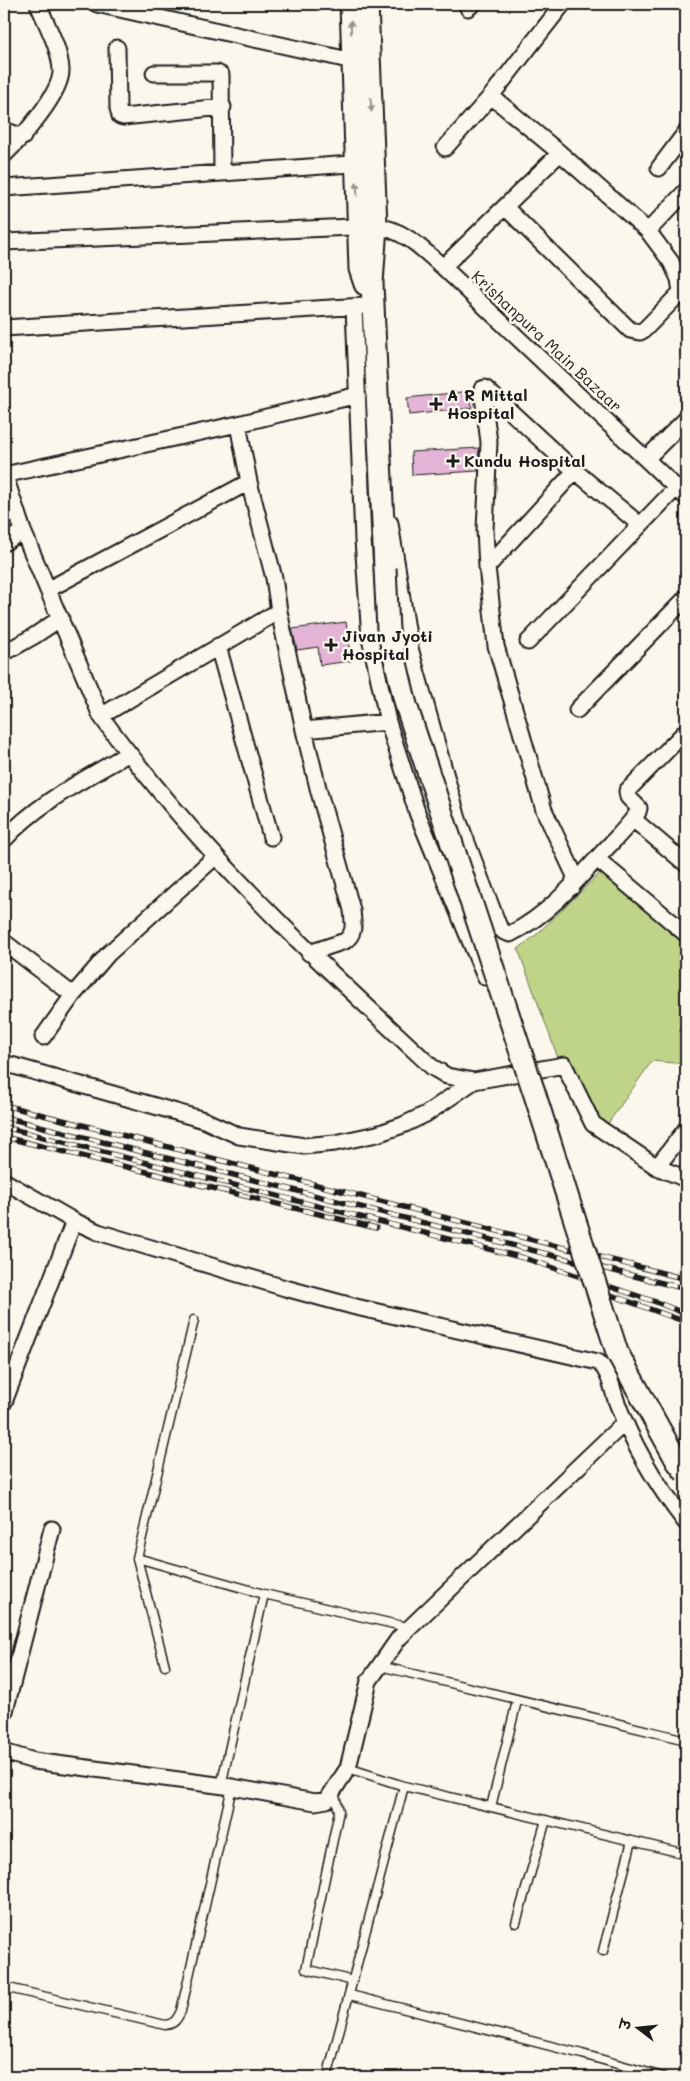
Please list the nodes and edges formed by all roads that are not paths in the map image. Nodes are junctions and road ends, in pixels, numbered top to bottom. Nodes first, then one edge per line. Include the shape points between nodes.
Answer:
1 (38, 4) edge
2 (97, 4) edge
3 (350, 4) edge
4 (367, 4) edge
5 (563, 4) edge
6 (115, 5) edge
7 (117, 48) dead end
8 (360, 63) junction
9 (154, 73) dead end
10 (491, 96) junction
11 (223, 107) junction
12 (4, 130) edge
13 (686, 132) edge
14 (23, 137) junction
15 (445, 148) dead end
16 (560, 153) junction
17 (4, 155) edge
18 (365, 163) junction
19 (659, 168) dead end
20 (222, 172) junction
21 (4, 188) edge
22 (686, 191) edge
23 (505, 207) junction
24 (367, 226) junction
25 (648, 231) junction
26 (4, 242) edge
27 (443, 267) junction
28 (683, 285) edge
29 (364, 306) junction
30 (4, 328) edge
31 (358, 395) junction
32 (686, 420) edge
33 (238, 424) junction
34 (646, 458) junction
35 (575, 471) junction
36 (4, 474) edge
37 (250, 482) junction
38 (381, 482) junction
39 (681, 492) edge
40 (640, 524) junction
41 (24, 531) junction
42 (4, 543) edge
43 (487, 567) junction
44 (49, 589) junction
45 (686, 598) edge
46 (279, 611) junction
47 (61, 618) junction
48 (528, 642) dead end
49 (218, 646) junction
50 (4, 653) edge
51 (577, 710) dead end
52 (101, 716) junction
53 (388, 722) junction
54 (304, 730) junction
55 (686, 731) edge
56 (128, 753) junction
57 (633, 819) junction
58 (271, 837) dead end
59 (4, 840) edge
60 (216, 856) junction
61 (597, 859) junction
62 (686, 863) edge
63 (572, 887) junction
64 (686, 934) edge
65 (4, 942) edge
66 (309, 953) junction
67 (73, 995) junction
68 (43, 1037) dead end
69 (4, 1063) edge
70 (519, 1073) junction
71 (474, 1081) junction
72 (686, 1129) edge
73 (657, 1167) junction
74 (686, 1179) edge
75 (4, 1181) edge
76 (74, 1221) junction
77 (194, 1320) dead end
78 (4, 1402) edge
79 (624, 1423) junction
80 (686, 1473) edge
81 (686, 1524) edge
82 (52, 1528) dead end
83 (137, 1558) junction
84 (264, 1594) junction
85 (411, 1628) junction
86 (165, 1666) dead end
87 (380, 1666) junction
88 (517, 1701) junction
89 (4, 1715) edge
90 (686, 1740) edge
91 (4, 1752) edge
92 (348, 1768) junction
93 (404, 1786) junction
94 (226, 1787) junction
95 (334, 1790) junction
96 (491, 1806) junction
97 (546, 1820) junction
98 (632, 1841) junction
99 (686, 1854) edge
100 (516, 1923) dead end
101 (603, 1951) dead end
102 (353, 1981) junction
103 (4, 1988) edge
104 (350, 1995) junction
105 (329, 2070) dead end
106 (663, 2077) edge

1 - 14 street via 57,50 61,72 36,120
2 - 6 street
8 -> 3 main road
4 - 8 main road
5 - 10 street
6 - 8 street
7 - 11 street via 120,116
8 - 18 main road
9 - 11 street via 220,74
10 - 15 street
10 - 16 street
11 - 20 street
12 - 14 street
13 - 19 street
14 - 17 street
16 - 23 street
16 - 25 street
18 - 20 street
18 - 24 main road
20 - 21 street
22 - 25 street
23 - 27 street
23 - 28 street via 630,330 640,332 646,329
24 - 26 street, Krishanpura Main Bazaar
24 - 27 street, Krishanpura Main Bazaar via 388,228 407,236
24 - 29 main road via 372,282
25 - 28 street
27 - 34 street, Krishanpura Main Bazaar
29 - 30 street
29 - 31 street
29 - 38 main road
31 - 33 street
31 - 53 street via 370,638
32 - 34 street
33 - 36 street
33 - 37 street
34 - 39 street, Krishanpura Main Bazaar
35 - 40 street
35 - 43 street
35 - 43 street via 482,388 489,442 485,530
36 - 41 street
37 - 44 street
37 - 46 street
38 - 63 street via 394,540 410,648 458,819 499,927 510,934 530,924
38 - 80 main road, bridge via 388,630 406,705 617,1352
39 - 40 street
40 - 48 street
41 - 42 street
41 - 44 street
43 - 63 street via 496,646 544,810 575,876
44 - 47 street
45 - 51 street
46 - 49 street
46 - 54 street
47 - 50 street
47 - 52 street
49 - 52 street
49 - 58 street
52 - 56 street
53 - 54 street
53 - 70 street via 418,815 479,959
54 - 66 street via 354,927 350,938 345,941
55 - 57 street via 627,791 628,797 639,808
56 - 59 street via 52,799
56 - 60 street
57 - 61 street
57 - 62 street
60 - 66 street
60 - 67 street via 126,936
61 - 63 street
61 - 64 street
65 - 67 street
66 - 71 street via 432,1067 447,1076
67 - 68 street
69 - 71 street via 204,1120 239,1136 304,1146 335,1143 403,1125 426,1114
70 - 71 street
70 - 73 street via 564,1065 593,1124
72 - 73 street
73 - 74 street
75 - 76 street
76 - 78 street
76 - 79 street via 107,1234 356,1307 598,1362 605,1370
77 - 83 lane
79 - 81 street
79 - 85 street
82 - 89 street
83 - 84 lane
83 - 86 lane
84 - 85 lane
84 - 94 lane
85 - 87 street via 399,1638
87 - 88 lane
87 - 92 street via 369,1681
88 - 90 lane
88 - 96 lane
91 - 94 street via 34,1761
92 - 93 lane
92 - 95 street
93 - 96 lane
93 - 102 lane
94 - 95 street via 316,1802 327,1800
94 - 103 lane via 177,2020 165,2025
95 - 102 lane via 339,1812 306,1969
96 - 97 lane
97 - 98 lane
97 - 100 lane
98 - 99 lane
98 - 101 lane
102 - 104 lane
104 - 105 lane
104 - 106 lane

